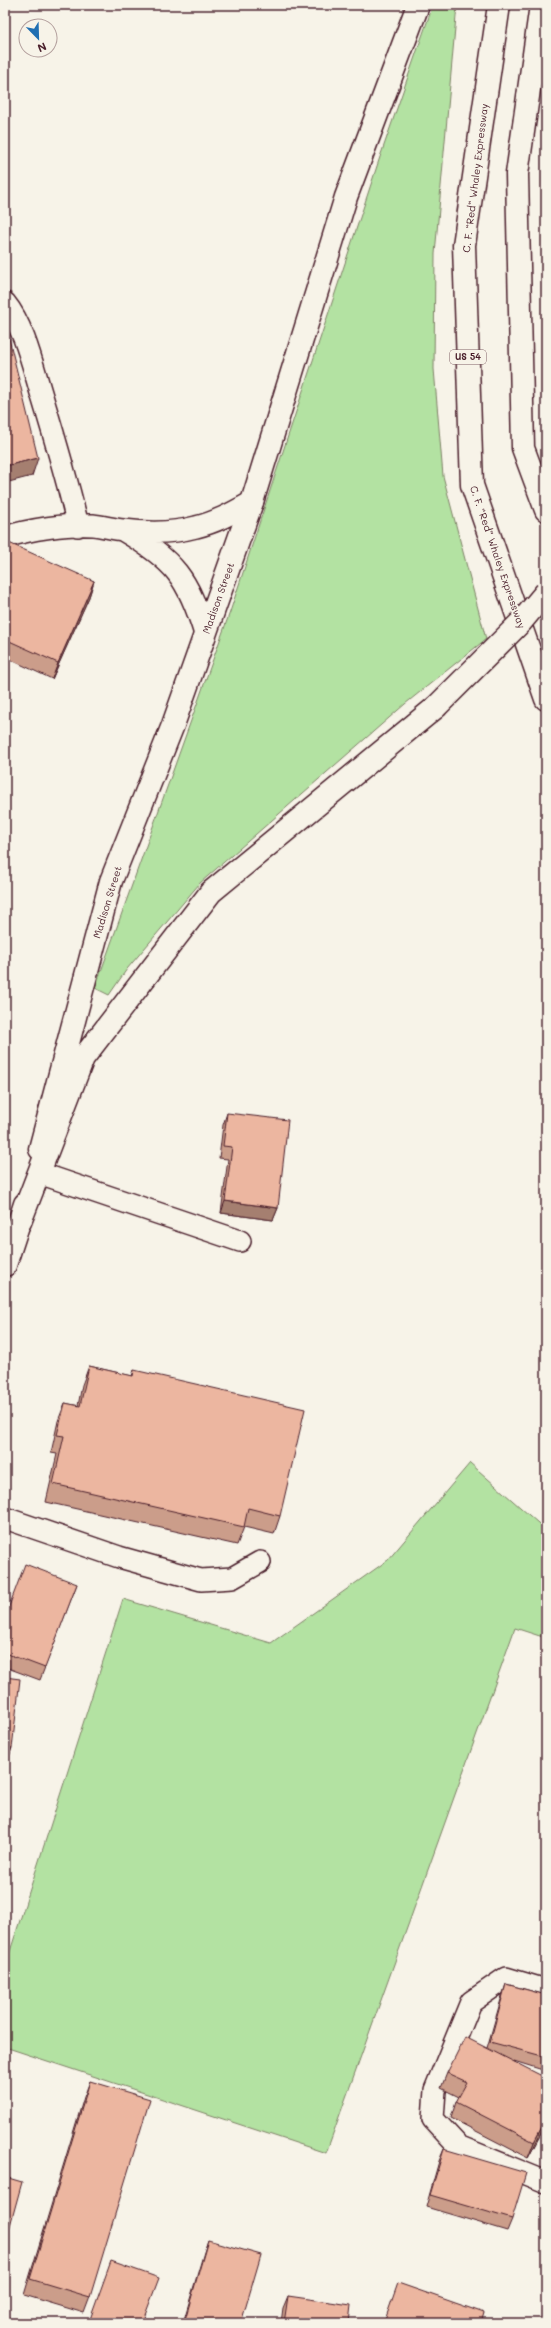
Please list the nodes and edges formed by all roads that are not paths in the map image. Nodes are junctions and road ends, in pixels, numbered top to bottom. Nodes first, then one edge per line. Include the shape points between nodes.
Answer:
1 (418, 5) edge
2 (499, 5) edge
3 (541, 5) edge
4 (5, 303) edge
5 (252, 502) junction
6 (546, 510) edge
7 (78, 526) junction
8 (123, 530) junction
9 (5, 537) edge
10 (546, 592) edge
11 (206, 634) junction
12 (546, 699) edge
13 (39, 1173) junction
14 (20, 1222) junction
15 (240, 1241) dead end
16 (5, 1265) edge
17 (5, 1518) edge
18 (260, 1562) dead end
19 (546, 1990) edge
20 (546, 2182) edge

1 - 5 main road, Madison Street via 346,197
2 - 12 main road, C. F. “Red” Whaley Expressway / US 54 via 464,245 472,485
3 - 6 main road via 517,174 523,448
4 - 7 lane via 13,313 32,364 70,489
5 - 8 lane via 224,518 196,527 159,531
5 - 11 main road, Madison Street
7 - 8 lane via 92,525
7 - 9 lane
8 - 11 lane via 170,563 187,585
10 - 13 main road, bridge via 521,622 436,707 210,892 84,1058
11 - 14 main road, Madison Street via 174,725 111,881
13 - 14 main road
13 - 15 lane
14 - 16 main road, Madison Street
17 - 18 lane via 119,1557 201,1580 232,1578
19 - 20 lane via 506,1978 471,2002 435,2090 433,2119 458,2146

